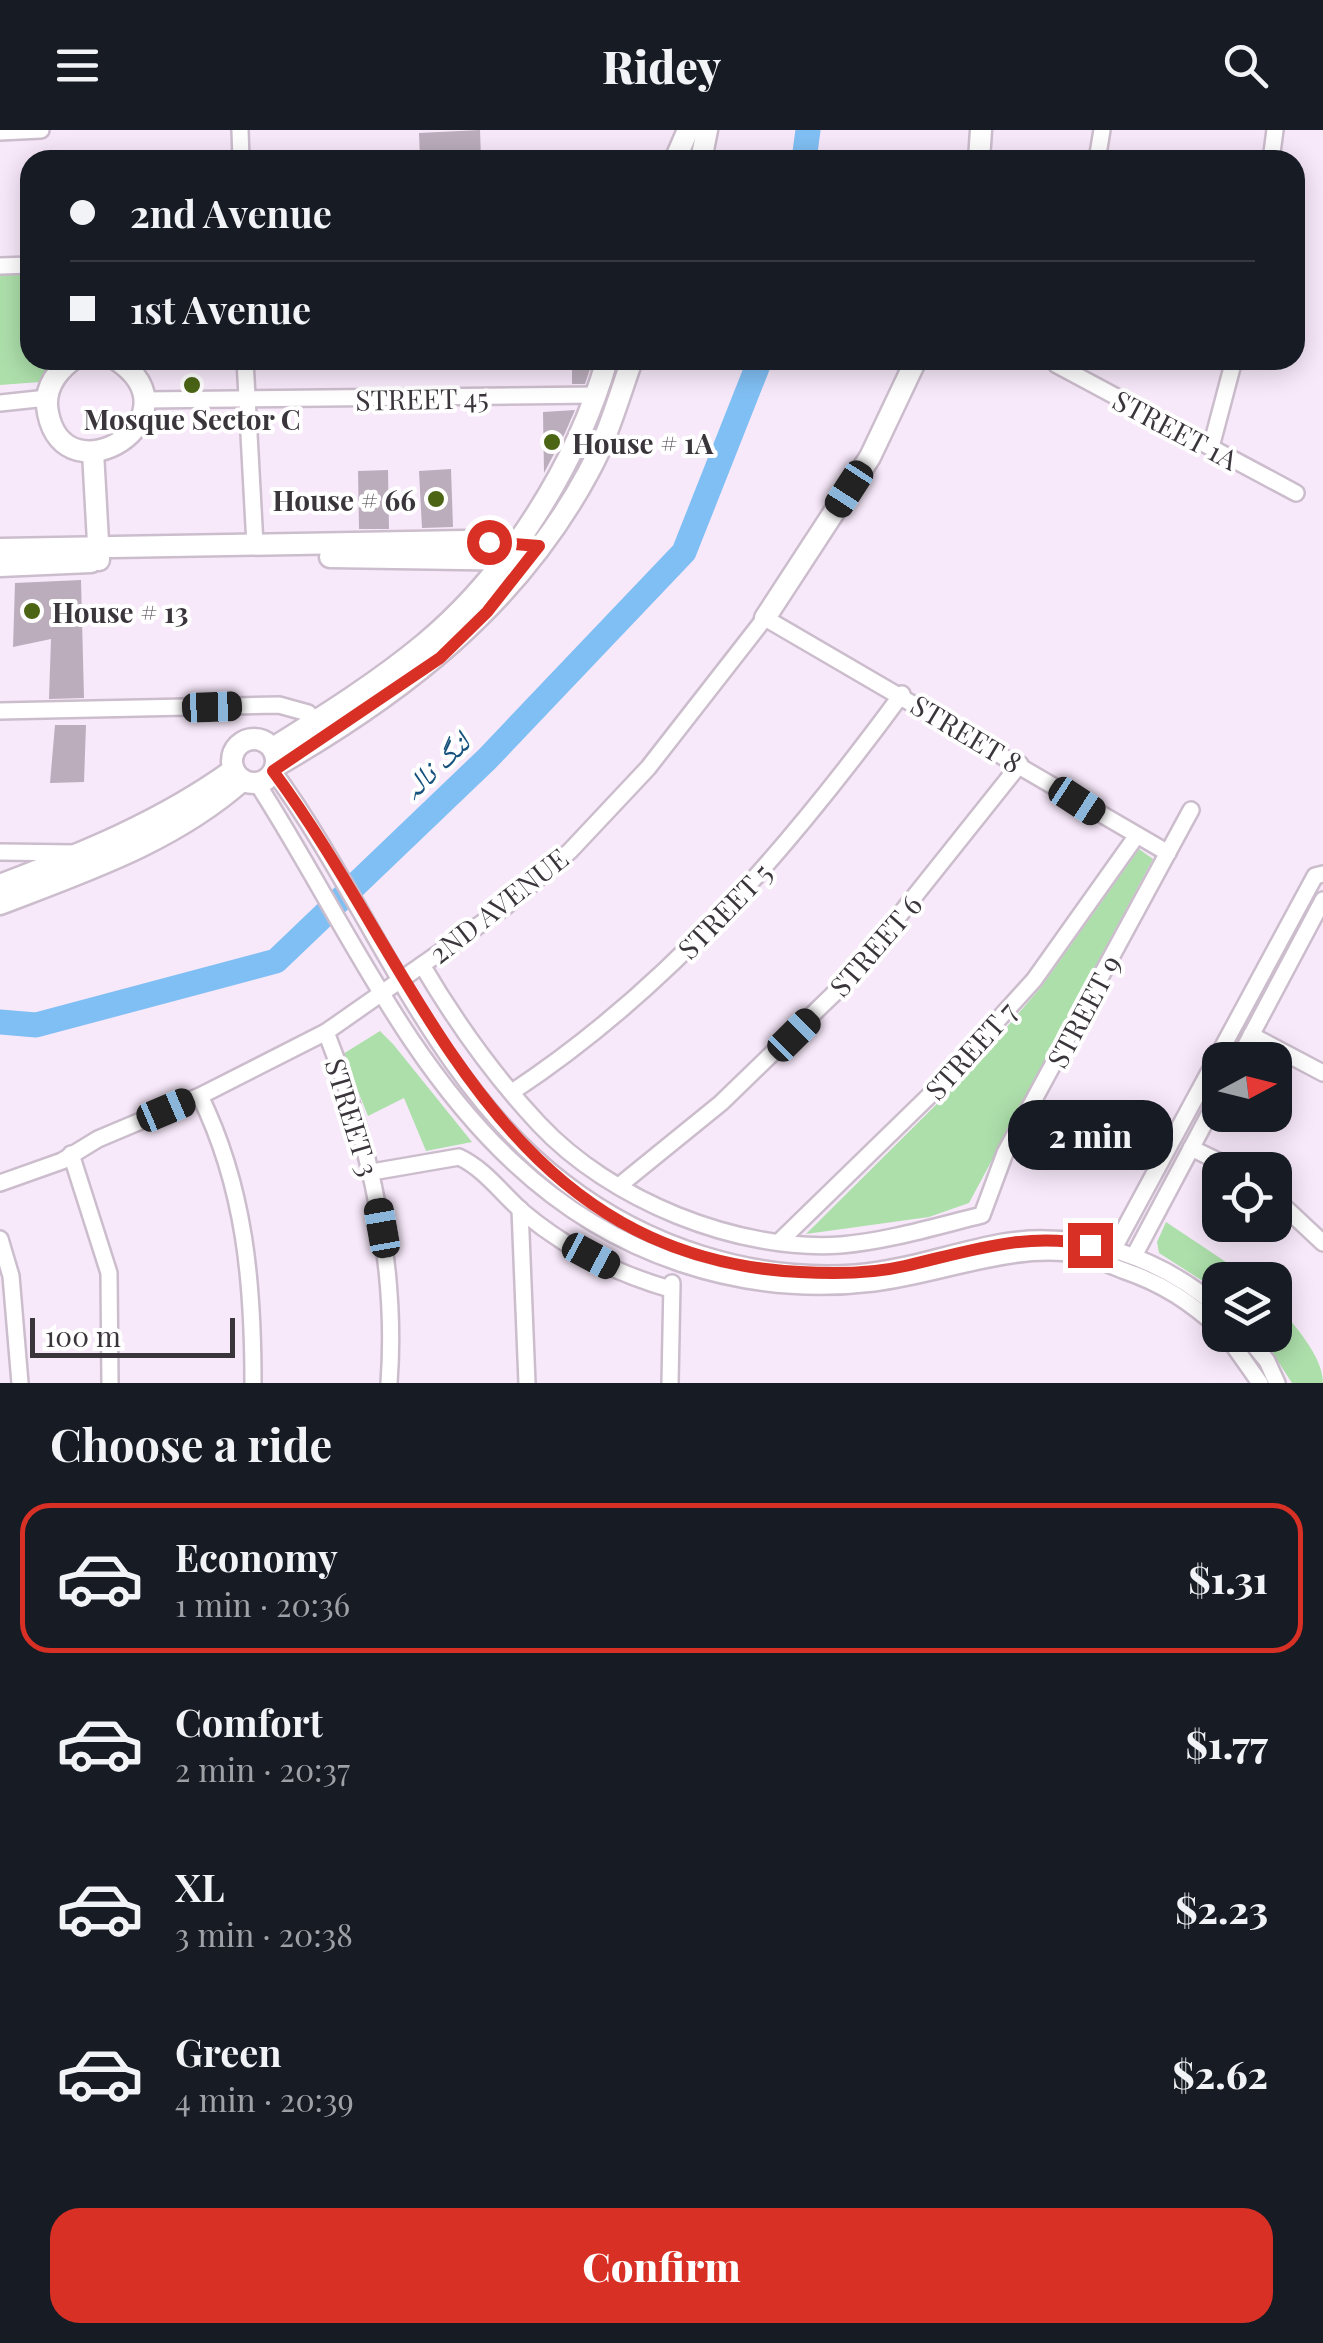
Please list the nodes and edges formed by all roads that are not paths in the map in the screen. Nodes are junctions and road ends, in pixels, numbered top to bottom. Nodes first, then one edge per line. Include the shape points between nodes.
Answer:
1 (41, 130) edge
2 (0, 132) edge
3 (60, 370) edge
4 (130, 370) edge
5 (246, 370) edge
6 (604, 370) edge
7 (628, 370) edge
8 (911, 370) edge
9 (1072, 370) edge
10 (1231, 370) edge
11 (597, 395) junction
12 (47, 398) junction
13 (143, 400) junction
14 (247, 400) junction
15 (0, 403) edge
16 (1210, 447) junction
17 (93, 452) junction
18 (1296, 492) dead end
19 (255, 544) junction
20 (0, 549) edge
21 (509, 550) junction
22 (534, 553) junction
23 (99, 555) junction
24 (0, 566) edge
25 (765, 618) junction
26 (902, 694) junction
27 (0, 711) edge
28 (316, 721) junction
29 (1020, 764) junction
30 (263, 774) junction
31 (1191, 810) dead end
32 (1135, 838) junction
33 (0, 852) edge
34 (84, 853) junction
35 (1168, 853) junction
36 (1323, 874) edge
37 (0, 886) edge
38 (0, 904) edge
39 (1321, 911) edge
40 (422, 965) junction
41 (402, 980) junction
42 (382, 993) junction
43 (326, 1032) junction
44 (1252, 1034) junction
45 (1248, 1042) edge
46 (1323, 1073) edge
47 (512, 1092) junction
48 (200, 1096) junction
49 (1202, 1128) edge
50 (1191, 1148) junction
51 (1202, 1153) edge
52 (71, 1154) junction
53 (372, 1172) junction
54 (0, 1183) edge
55 (620, 1184) junction
56 (520, 1209) junction
57 (1292, 1214) edge
58 (0, 1238) edge
59 (780, 1240) junction
60 (1323, 1243) edge
61 (1113, 1250) junction
62 (1134, 1256) junction
63 (676, 1264) junction
64 (670, 1289) junction
65 (1202, 1294) edge
66 (6, 1295) edge
67 (1202, 1312) edge
68 (1238, 1352) edge
69 (1260, 1352) edge
70 (20, 1383) edge
71 (110, 1383) edge
72 (253, 1383) edge
73 (389, 1383) edge
74 (527, 1383) edge
75 (670, 1383) edge
76 (1260, 1383) edge
77 (1277, 1383) edge

1 - 2 street
3 - 12 street
4 - 13 street
5 - 14 street
6 - 11 street
7 - 22 street via 589,472
8 - 25 street via 870,457
9 - 16 street, STREET 1A
10 - 16 street
11 - 14 street, STREET 45
11 - 21 street via 570,456
12 - 15 street
12 - 17 street via 64,441
13 - 14 street, STREET 45
13 - 17 street via 135,431
14 - 19 street
16 - 18 street, STREET 1A
17 - 23 street
19 - 21 street
19 - 23 street
20 - 23 street
21 - 22 street
21 - 23 street
21 - 28 street via 426,643
22 - 30 street via 440,658
23 - 24 street
25 - 26 street, STREET 8
25 - 40 street, 2ND AVENUE via 648,768 570,852
26 - 29 street, STREET 8
26 - 47 street, STREET 5 via 793,837 708,930 558,1061
27 - 28 street via 280,704
28 - 30 street
29 - 32 street, STREET 8
29 - 55 street, STREET 6 via 847,981 720,1102
30 - 34 street via 192,799
30 - 38 street via 136,851
30 - 41 street
30 - 42 street
31 - 35 street, STREET 9
32 - 35 street, STREET 8
32 - 59 street, STREET 7 via 1034,980 928,1097
33 - 34 street
34 - 37 street
35 - 59 street, STREET 9 via 1005,1153 982,1214 840,1245
36 - 61 street via 1314,876
39 - 44 street
40 - 41 street, 2ND AVENUE
40 - 47 street
41 - 42 street, 2ND AVENUE
41 - 61 street via 516,1140 610,1215 677,1248 747,1266 853,1273 1008,1241 1068,1240
42 - 43 street, 2ND AVENUE
42 - 63 street via 457,1099 515,1164 595,1224
43 - 48 street, 2ND AVENUE
43 - 53 street, STREET 3
44 - 45 street
44 - 46 street
47 - 55 street via 540,1126
48 - 52 street, 2ND AVENUE
48 - 72 street via 242,1211 253,1293
49 - 50 street
50 - 51 street
50 - 62 street
52 - 54 street, 2ND AVENUE
52 - 71 street via 109,1273
53 - 56 street via 459,1156
53 - 73 street, STREET 3 via 389,1290
55 - 59 street via 739,1236
56 - 64 street via 569,1244
56 - 74 street
57 - 60 street
58 - 66 street
61 - 62 street
62 - 65 street
63 - 64 street
63 - 67 street via 774,1285 832,1286 1004,1257 1085,1255 1154,1281
64 - 75 street
66 - 70 street
68 - 76 street
69 - 77 street

